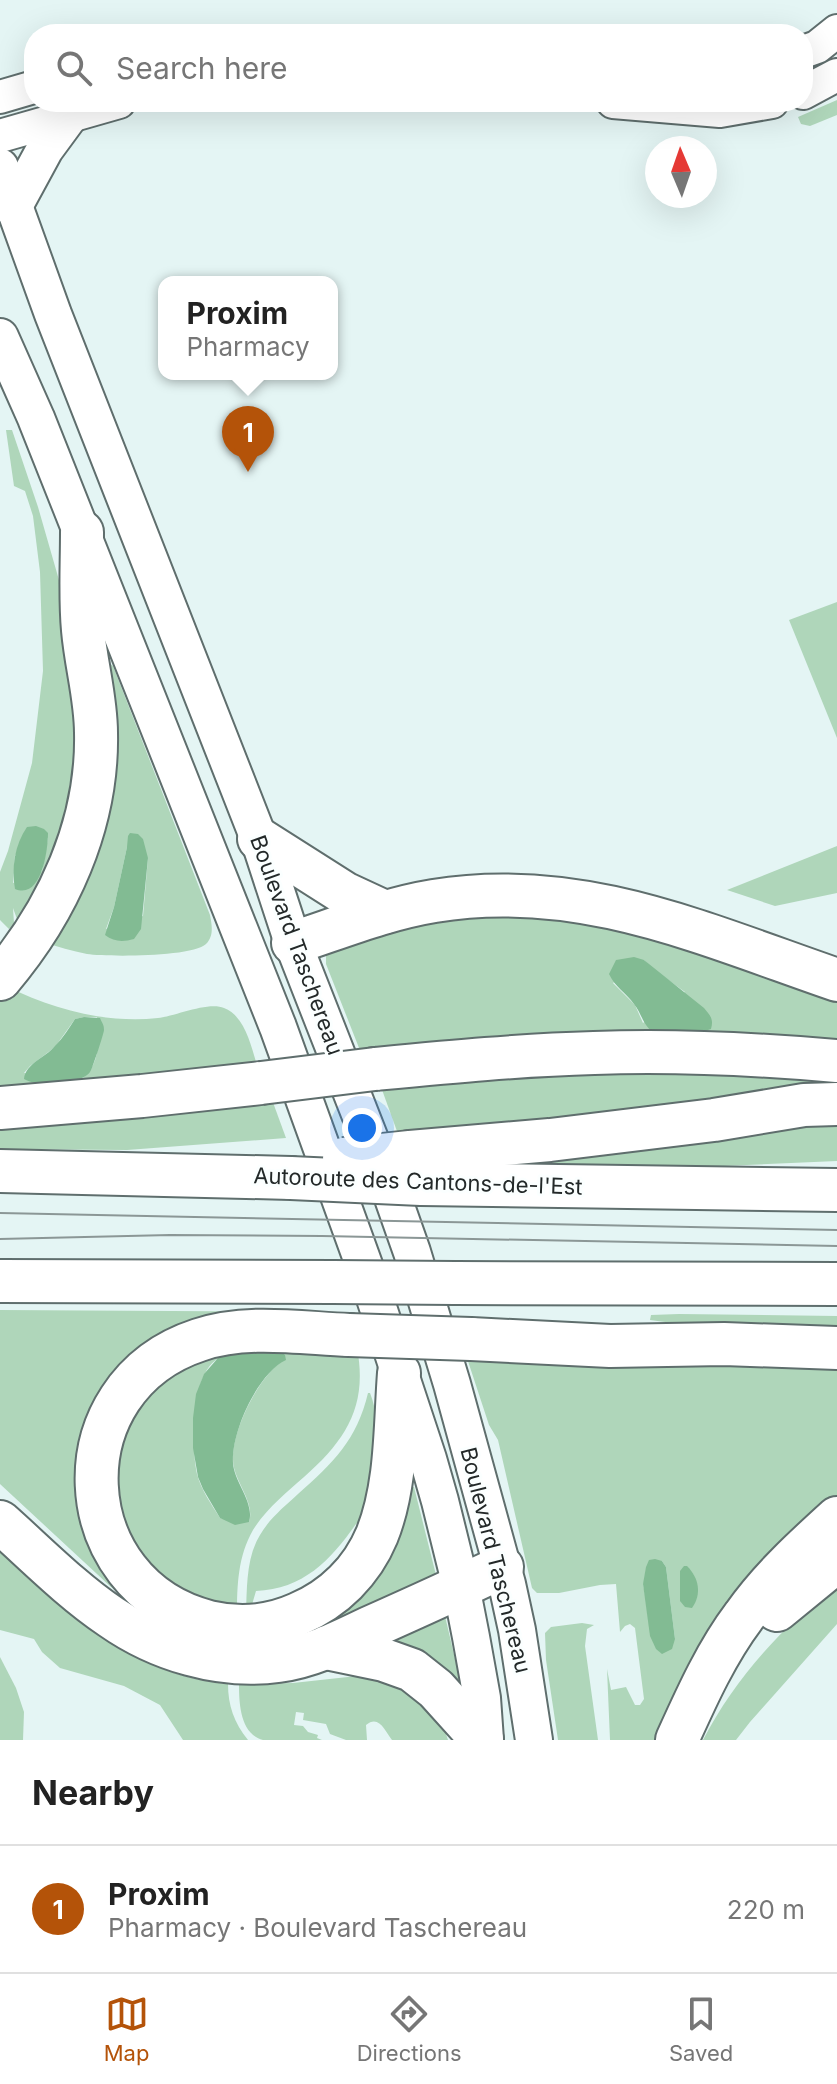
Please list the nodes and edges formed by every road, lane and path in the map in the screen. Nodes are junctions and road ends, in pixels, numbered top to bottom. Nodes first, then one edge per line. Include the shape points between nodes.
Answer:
1 (837, 31) edge
2 (813, 48) edge
3 (837, 75) edge
4 (813, 88) edge
5 (24, 90) edge
6 (0, 97) edge
7 (81, 112) edge
8 (70, 115) junction
9 (0, 136) edge
10 (0, 167) edge
11 (13, 208) junction
12 (0, 337) edge
13 (82, 532) junction
14 (259, 839) junction
15 (385, 912) junction
16 (293, 943) junction
17 (249, 955) junction
18 (0, 979) edge
19 (837, 980) edge
20 (837, 1061) edge
21 (837, 1104) edge
22 (0, 1108) edge
23 (416, 1168) junction
24 (0, 1171) edge
25 (837, 1190) edge
26 (0, 1281) edge
27 (455, 1283) junction
28 (837, 1284) edge
29 (724, 1344) junction
30 (837, 1348) edge
31 (399, 1373) junction
32 (837, 1518) edge
33 (0, 1522) edge
34 (837, 1561) edge
35 (502, 1567) junction
36 (461, 1586) junction
37 (326, 1648) junction
38 (683, 1728) edge
39 (483, 1740) edge
40 (534, 1740) edge

1 - 2 main road
3 - 4 main road
5 - 6 main road
7 - 8 main road
8 - 9 main road
8 - 11 main road
10 - 11 main road, Boulevard Taschereau
11 - 14 main road, Boulevard Taschereau
12 - 13 main road, Boulevard Taschereau
13 - 17 main road, Boulevard Taschereau
13 - 18 highway via 83,630 96,716 94,774 64,883
14 - 15 highway via 344,893
14 - 16 main road, Boulevard Taschereau
15 - 16 highway
15 - 19 highway via 488,895 581,900 660,919
16 - 17 main road
16 - 35 main road, Boulevard Taschereau via 412,1252
17 - 31 main road, Boulevard Taschereau
20 - 22 highway, bridge via 694,1053 505,1057
21 - 23 highway via 563,1139
23 - 24 highway, Autoroute des Cantons-de-l'Est, bridge via 204,1175
23 - 25 highway, Autoroute des Cantons-de-l'Est
26 - 27 highway, bridge
27 - 28 highway
27 - 29 highway via 609,1326
29 - 30 highway
29 - 31 highway, bridge via 610,1346 247,1331 187,1344 159,1359 125,1391 99,1445 99,1507 121,1562 164,1603 190,1617 231,1626 281,1620 329,1596 366,1556 378,1532 388,1499
31 - 36 main road, Boulevard Taschereau
32 - 38 highway via 742,1618
33 - 37 highway via 101,1610 166,1646 251,1663
34 - 38 highway via 748,1640
35 - 36 highway
35 - 40 main road, Boulevard Taschereau
36 - 37 highway
36 - 39 main road, Boulevard Taschereau via 482,1698
37 - 39 highway via 412,1670

